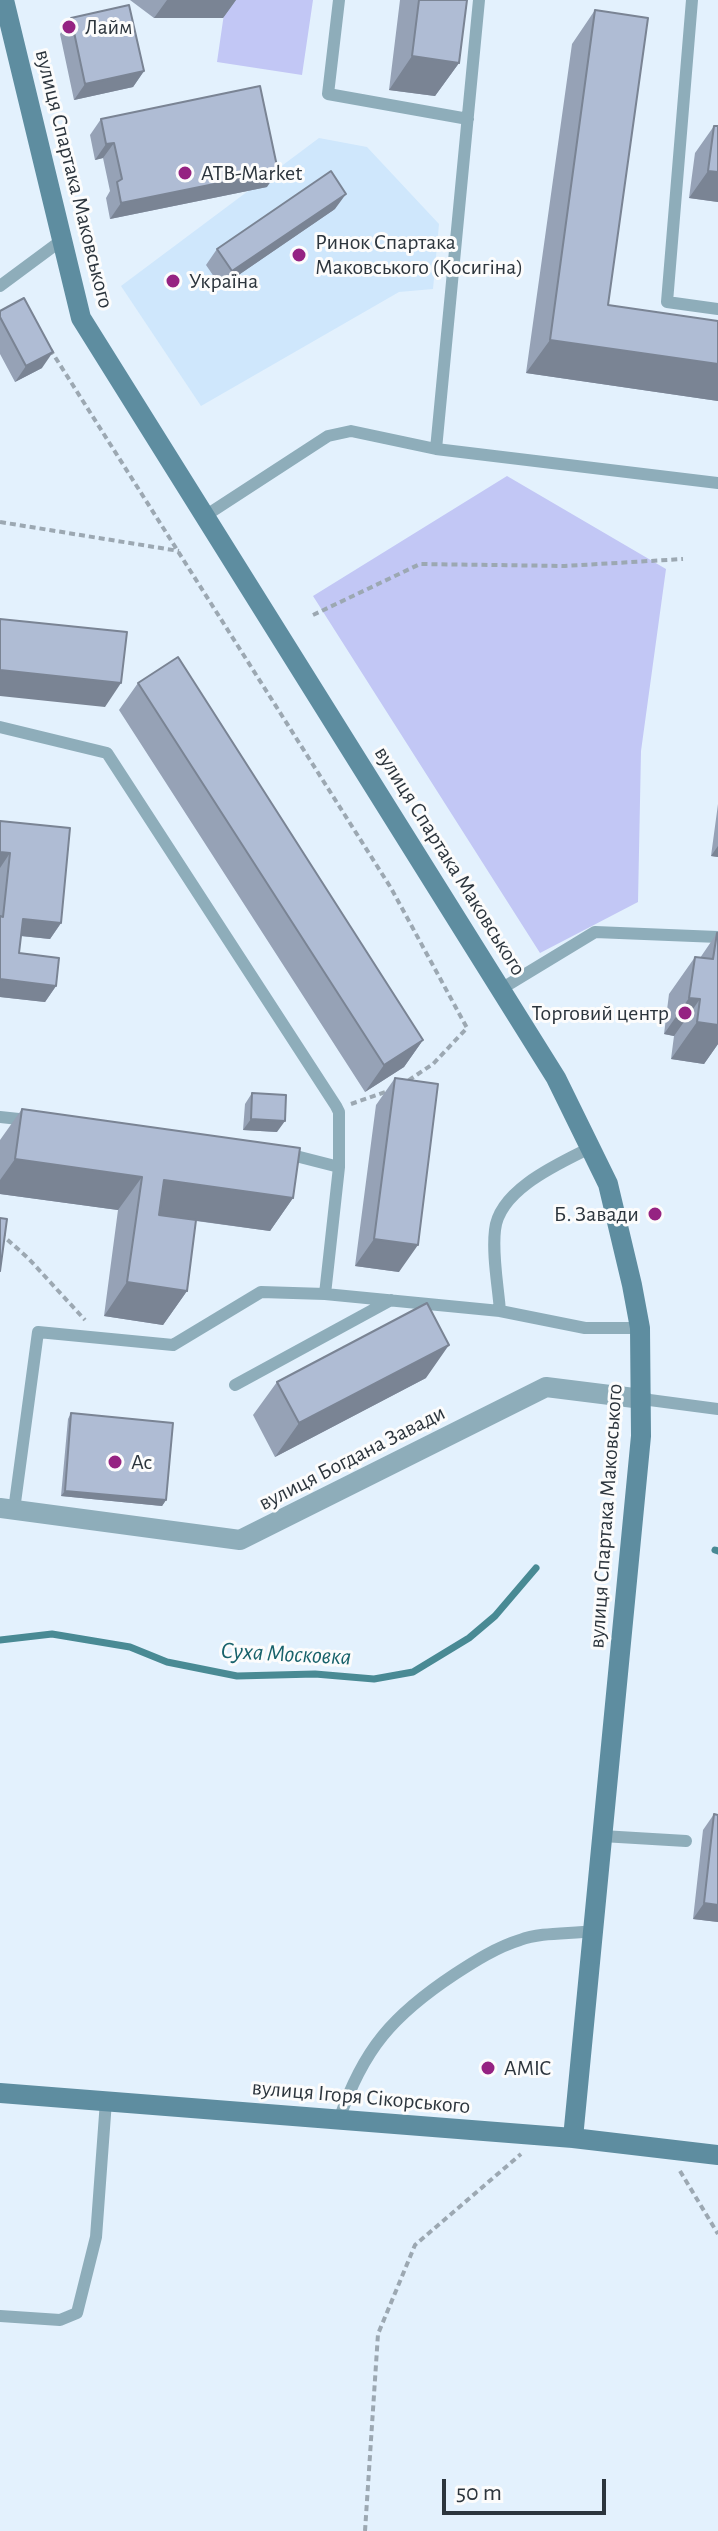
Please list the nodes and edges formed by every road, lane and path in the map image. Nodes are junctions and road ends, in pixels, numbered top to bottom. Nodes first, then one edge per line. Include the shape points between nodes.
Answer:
1 (4, 0) edge
2 (339, 0) edge
3 (479, 0) edge
4 (692, 0) edge
5 (468, 119) junction
6 (62, 240) junction
7 (0, 286) edge
8 (718, 309) edge
9 (49, 347) edge
10 (436, 449) junction
11 (718, 483) edge
12 (205, 516) junction
13 (0, 522) edge
14 (180, 551) junction
15 (683, 559) dead end
16 (313, 615) dead end
17 (0, 727) edge
18 (718, 937) edge
19 (501, 989) junction
20 (336, 1106) junction
21 (0, 1117) edge
22 (46, 1122) edge
23 (590, 1148) junction
24 (276, 1151) edge
25 (339, 1167) junction
26 (0, 1233) edge
27 (325, 1294) junction
28 (391, 1300) junction
29 (500, 1311) junction
30 (89, 1324) dead end
31 (640, 1328) junction
32 (235, 1385) dead end
33 (642, 1399) junction
34 (718, 1409) edge
35 (7, 1509) edge
36 (602, 1836) junction
37 (686, 1841) dead end
38 (593, 1931) junction
39 (0, 2093) edge
40 (106, 2101) junction
41 (339, 2120) junction
42 (541, 2136) junction
43 (573, 2138) junction
44 (668, 2150) junction
45 (718, 2155) edge
46 (718, 2234) edge
47 (0, 2316) edge
48 (365, 2531) edge

1 - 6 street, вулиця Спартака Маковського
2 - 5 lane via 328,94
3 - 5 lane
4 - 8 lane via 667,302
5 - 10 lane
6 - 7 lane
6 - 12 street, вулиця Спартака Маковського via 81,318
9 - 14 path
10 - 11 lane
10 - 12 lane via 351,431 328,436
12 - 19 street, вулиця Спартака Маковського
13 - 14 path
14 - 20 path via 391,888 467,1028 433,1064 400,1086 361,1103
15 - 16 path via 565,566 420,564
17 - 20 lane via 107,753
18 - 19 lane via 595,932
19 - 23 street, вулиця Спартака Маковського via 556,1078
20 - 25 lane
21 - 22 lane
23 - 29 lane via 515,1192 500,1210 495,1230
23 - 31 street, вулиця Спартака Маковського via 608,1184
24 - 25 lane
25 - 27 lane
26 - 30 path
27 - 28 lane
27 - 35 lane via 261,1292 173,1345 38,1332
28 - 29 lane
28 - 32 lane
29 - 31 lane via 585,1328
31 - 33 street, вулиця Спартака Маковського
33 - 34 lane, вулиця Богдана Завади
33 - 35 street, вулиця Богдана Завади via 546,1387 240,1540
33 - 36 street, вулиця Спартака Маковського
36 - 37 lane
36 - 38 street, вулиця Спартака Маковського
38 - 41 lane via 522,1939 418,1998 364,2061
38 - 43 street, вулиця Спартака Маковського
39 - 40 street, вулиця Ігоря Сікорського
40 - 41 street, вулиця Ігоря Сікорського
40 - 47 lane via 96,2237 77,2313 60,2320
41 - 42 street, вулиця Ігоря Сікорського
42 - 43 street, вулиця Ігоря Сікорського
42 - 48 path via 415,2245 378,2334
43 - 44 street, вулиця Ігоря Сікорського
44 - 45 street, вулиця Ігоря Сікорського
44 - 46 path

